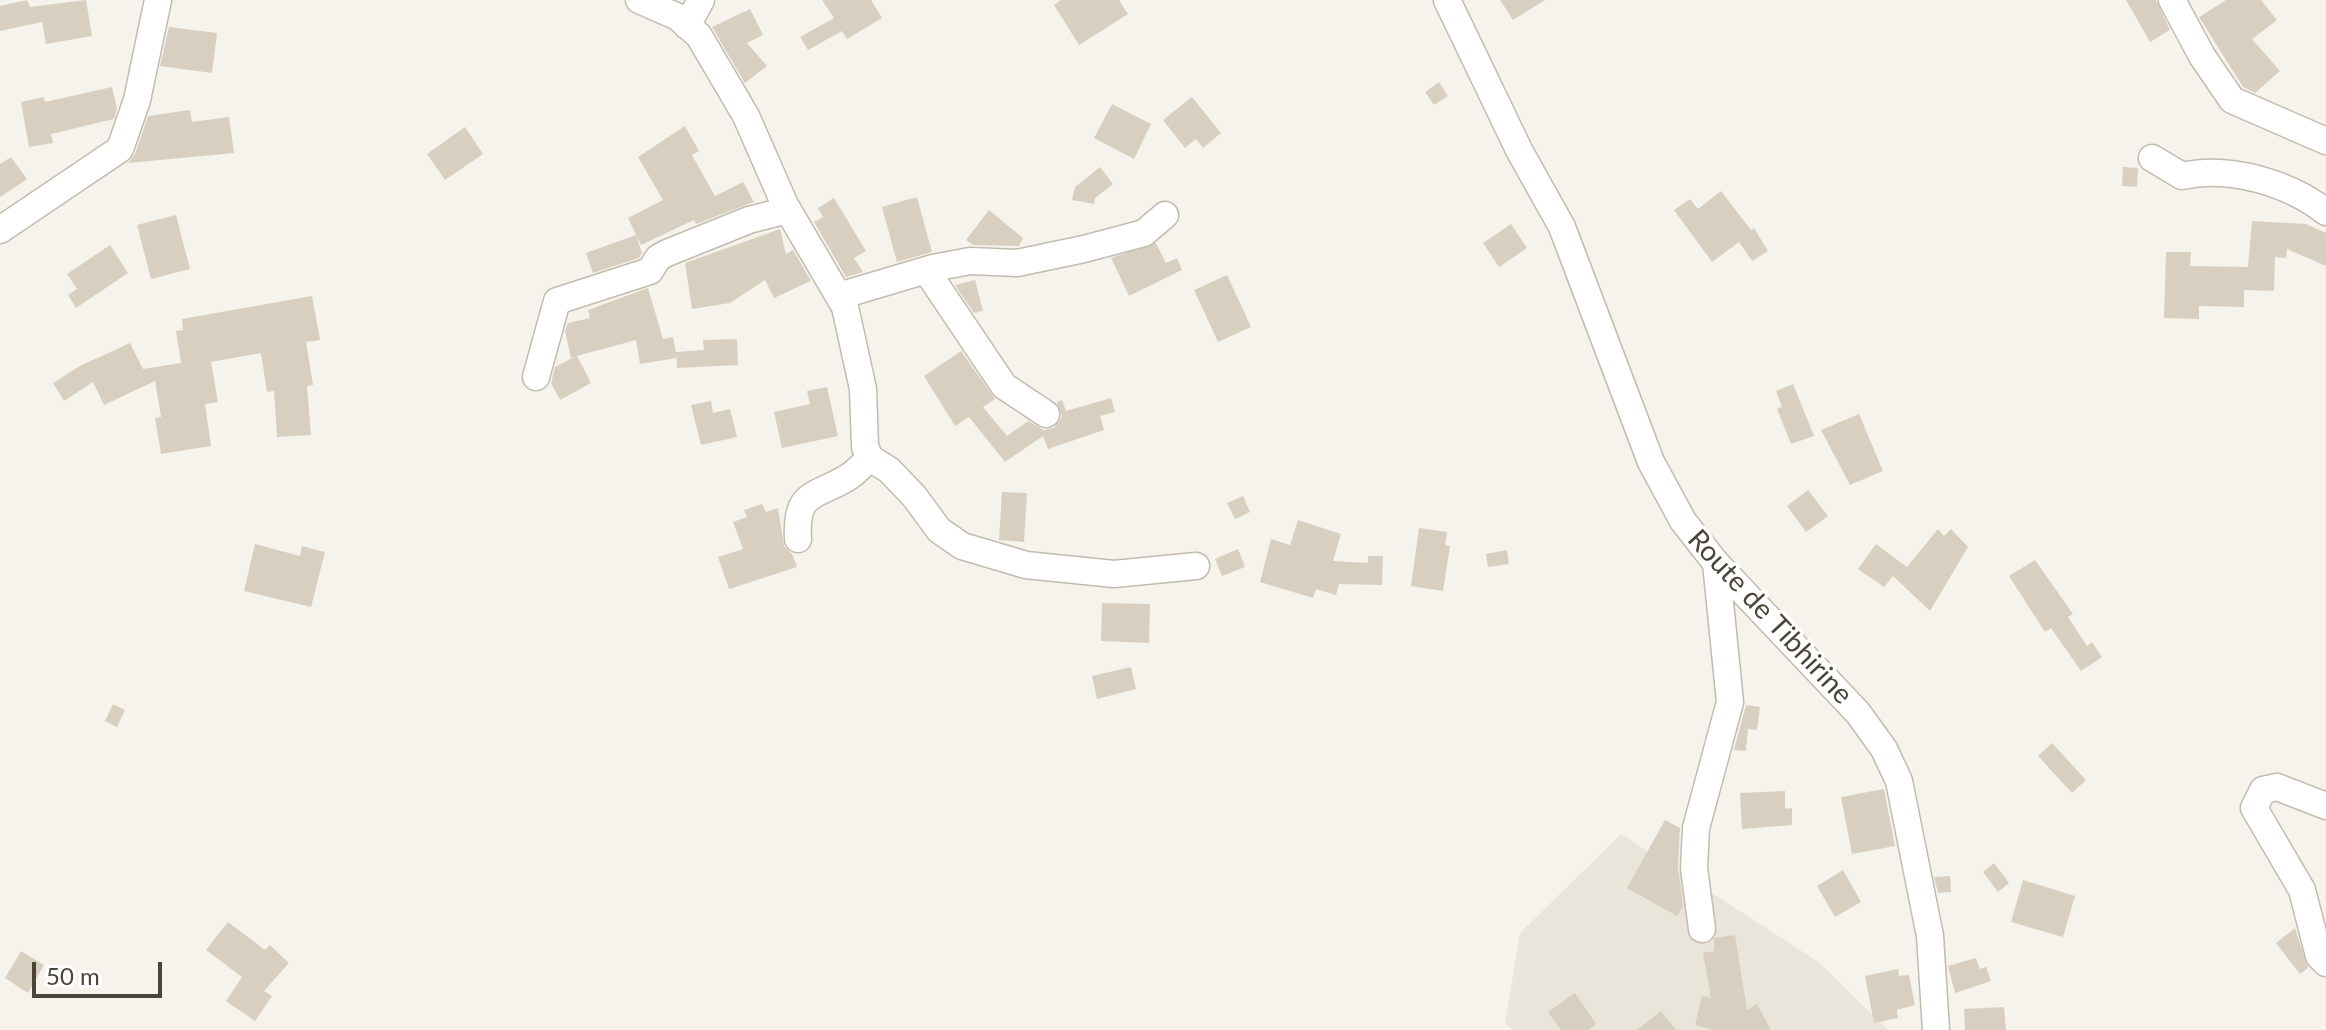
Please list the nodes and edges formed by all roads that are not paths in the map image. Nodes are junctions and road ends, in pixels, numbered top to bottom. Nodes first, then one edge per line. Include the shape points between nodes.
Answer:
1 (158, 0) edge
2 (639, 0) edge
3 (701, 0) edge
4 (1447, 0) edge
5 (2172, 0) edge
6 (687, 26) junction
7 (2279, 121) junction
8 (2326, 124) edge
9 (2326, 141) edge
10 (2152, 158) dead end
11 (788, 210) junction
12 (2326, 212) edge
13 (1165, 215) dead end
14 (0, 230) edge
15 (926, 270) junction
16 (839, 296) junction
17 (536, 377) dead end
18 (1046, 414) dead end
19 (870, 458) junction
20 (798, 539) dead end
21 (1716, 563) junction
22 (1196, 566) dead end
23 (2326, 806) edge
24 (1702, 929) dead end
25 (2326, 963) edge
26 (1936, 1030) edge

1 - 14 street via 137,100 120,149
2 - 6 street
3 - 6 street
4 - 21 street, Route de Tibhirine via 1562,227 1651,462 1683,521
5 - 7 street via 2232,100
6 - 11 street via 699,36 746,116
7 - 8 street
7 - 9 street
10 - 12 street via 2182,176 2248,176 2310,200
11 - 16 street
11 - 17 street via 667,253 650,271 557,301
13 - 15 street via 1144,233 1084,249 1017,263 970,261
15 - 16 street
15 - 18 street via 1004,386
16 - 19 street via 854,339
19 - 20 street via 849,476 805,498 796,517
19 - 22 street via 889,470 939,530 962,546 1026,565 1114,574
21 - 24 street via 1730,702 1696,828 1694,868
21 - 26 street, Route de Tibhirine via 1858,713 1884,749 1899,781 1930,936
23 - 25 street via 2277,787 2263,790 2254,808 2302,890 2319,956

